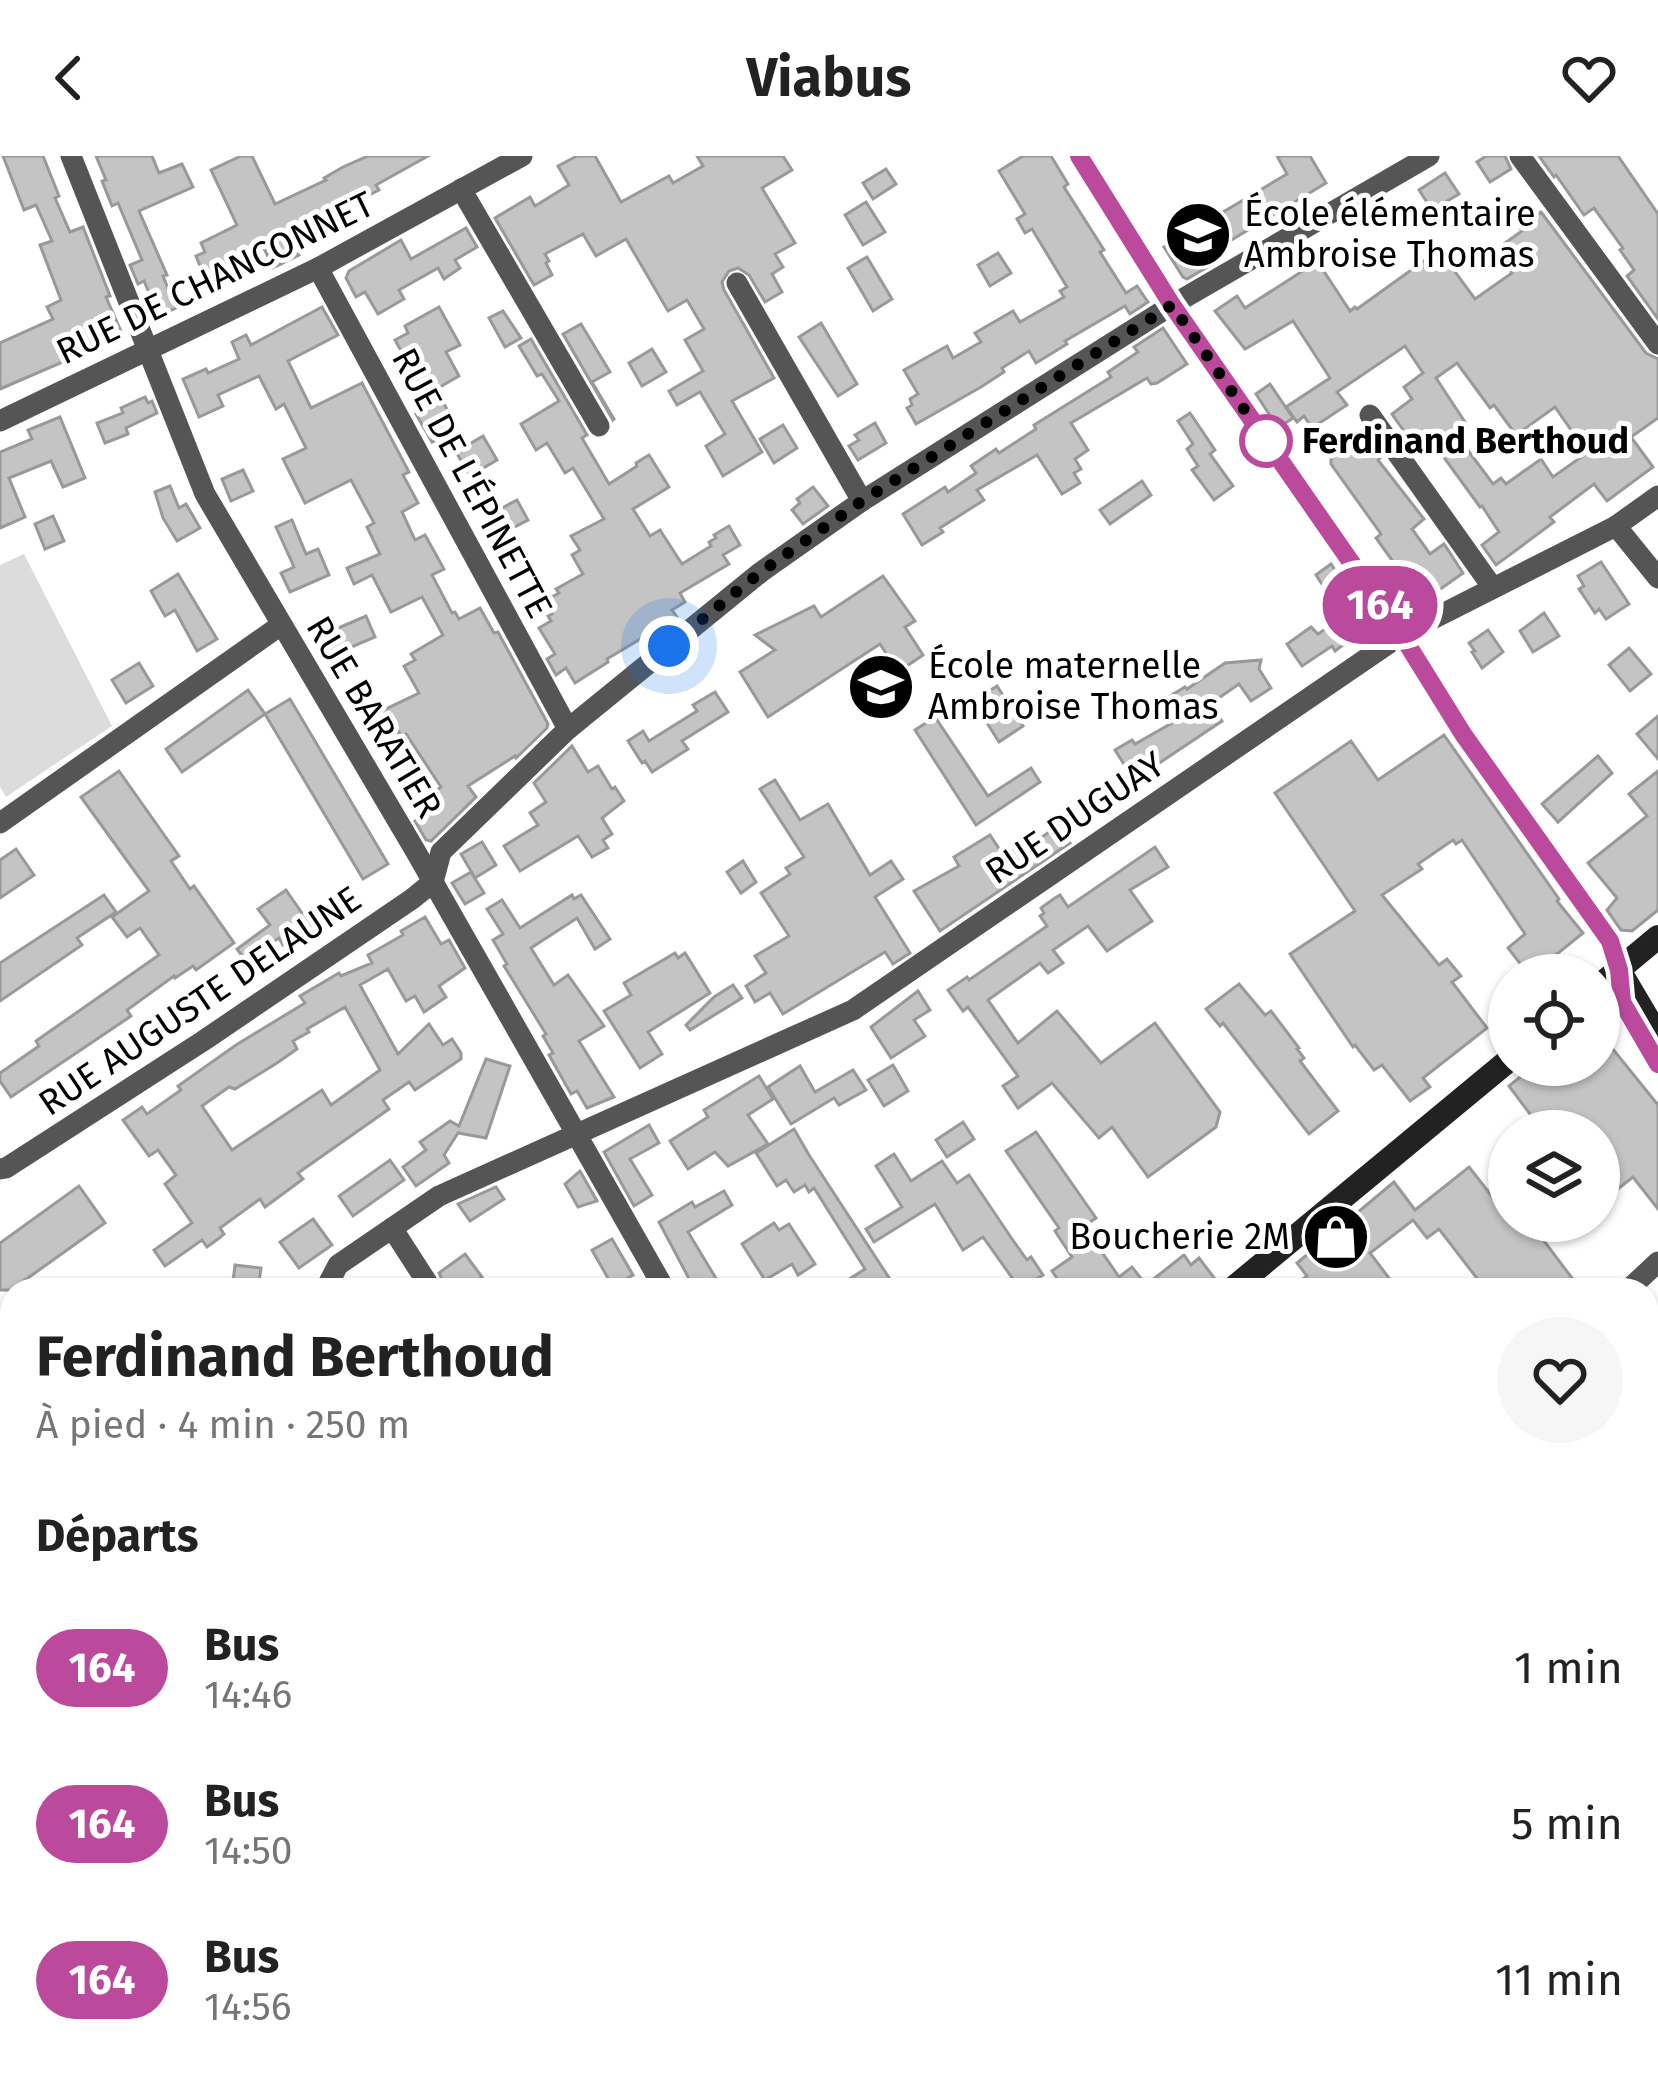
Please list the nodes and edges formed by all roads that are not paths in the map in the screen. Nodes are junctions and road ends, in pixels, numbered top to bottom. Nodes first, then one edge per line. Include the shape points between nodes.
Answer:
1 (70, 156) edge
2 (522, 156) edge
3 (1079, 156) edge
4 (1430, 156) edge
5 (1520, 156) edge
6 (461, 189) junction
7 (318, 268) junction
8 (737, 283) dead end
9 (1172, 305) junction
10 (1658, 344) edge
11 (146, 350) junction
12 (1370, 416) dead end
13 (0, 422) edge
14 (599, 426) dead end
15 (1658, 496) edge
16 (862, 501) junction
17 (1616, 526) junction
18 (1658, 578) edge
19 (1493, 588) junction
20 (281, 625) junction
21 (1401, 634) junction
22 (568, 729) junction
23 (0, 823) edge
24 (433, 882) junction
25 (1658, 937) edge
26 (1610, 954) edge
27 (1620, 969) edge
28 (1620, 991) edge
29 (1658, 1036) edge
30 (1488, 1077) edge
31 (577, 1132) junction
32 (0, 1169) edge
33 (392, 1228) junction
34 (331, 1278) edge
35 (424, 1278) edge
36 (658, 1278) edge
37 (1246, 1278) edge

1 - 11 street, RUE BARATIER
2 - 6 street, RUE DE CHANCONNET
3 - 9 street
4 - 9 street
5 - 10 street
6 - 7 street, RUE DE CHANCONNET
6 - 14 street
7 - 11 street, RUE DE CHANCONNET
7 - 22 street, RUE DE L'ÉPINETTE
8 - 16 street
9 - 16 street
9 - 21 street
11 - 13 street, RUE DE CHANCONNET
11 - 20 street, RUE BARATIER via 205,494
12 - 19 street
15 - 17 street, RUE DUGUAY
16 - 22 street
17 - 18 street
17 - 19 street, RUE DUGUAY
19 - 21 street, RUE DUGUAY
20 - 23 street
20 - 24 street, RUE BARATIER
21 - 26 street via 1610,941
21 - 31 street, RUE DUGUAY via 853,1010
22 - 24 street via 440,851
24 - 31 street, RUE BARATIER
24 - 32 street, RUE AUGUSTE DELAUNE via 203,1042
25 - 27 street
28 - 29 street
30 - 37 street
31 - 33 street, RUE DUGUAY via 439,1196
31 - 36 street, RUE BARATIER
33 - 34 street, RUE DUGUAY
33 - 35 street

